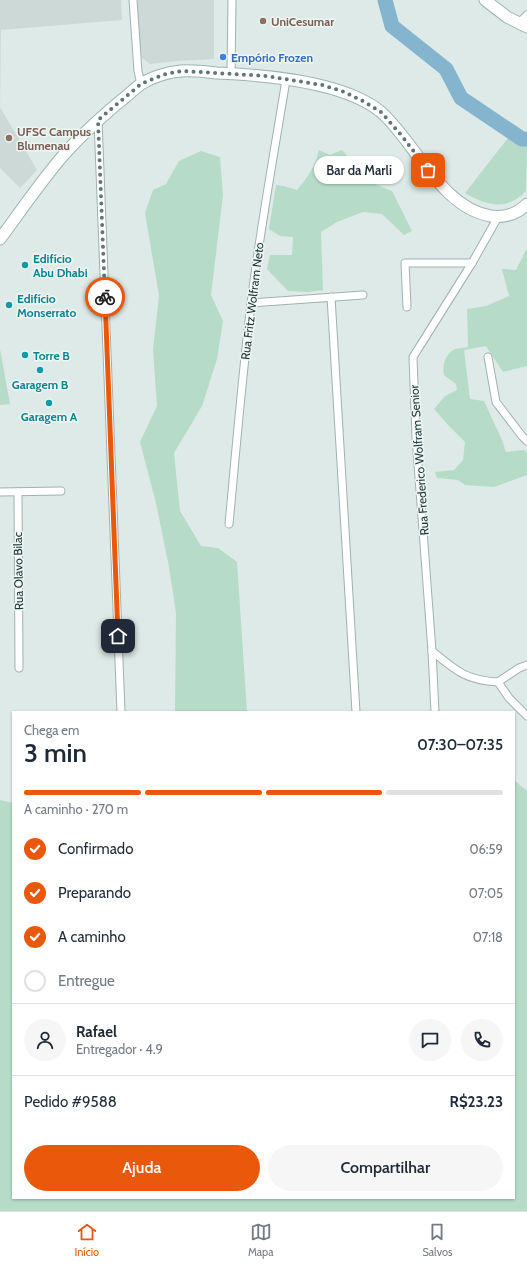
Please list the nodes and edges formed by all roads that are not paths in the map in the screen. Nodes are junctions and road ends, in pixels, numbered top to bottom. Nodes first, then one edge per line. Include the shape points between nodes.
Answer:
1 (133, 0) edge
2 (232, 0) edge
3 (485, 0) edge
4 (527, 15) edge
5 (523, 25) edge
6 (231, 73) junction
7 (286, 80) junction
8 (141, 84) junction
9 (98, 120) junction
10 (527, 204) edge
11 (498, 217) junction
12 (0, 239) edge
13 (472, 263) junction
14 (363, 294) dead end
15 (331, 297) junction
16 (251, 303) junction
17 (407, 308) dead end
18 (488, 357) dead end
19 (527, 441) edge
20 (0, 492) edge
21 (18, 492) junction
22 (61, 492) dead end
23 (229, 524) dead end
24 (432, 651) junction
25 (527, 665) edge
26 (20, 668) dead end
27 (498, 682) junction
28 (121, 711) edge
29 (356, 711) edge
30 (435, 711) edge
31 (527, 716) edge

1 - 8 street
2 - 6 street
3 - 5 main road via 507,17
4 - 5 street
6 - 7 main road
6 - 8 main road via 182,71
7 - 11 main road via 322,85 342,91 381,112 448,193 472,210
7 - 16 street, Rua Fritz Wolfram Neto
8 - 9 main road
9 - 12 main road via 60,159
9 - 28 street
10 - 11 main road via 510,216
11 - 13 street, Rua Frederico Wolfram Senior
13 - 17 street via 405,263
13 - 24 street, Rua Frederico Wolfram Senior via 412,357
14 - 15 street
15 - 16 street
15 - 29 street
16 - 23 street, Rua Fritz Wolfram Neto
18 - 19 street via 496,402
20 - 21 street
21 - 22 street
21 - 26 street, Rua Olavo Bilac
24 - 27 street via 458,672 481,681
24 - 30 street, Rua Frederico Wolfram Senior
25 - 27 street
27 - 31 street via 509,698

